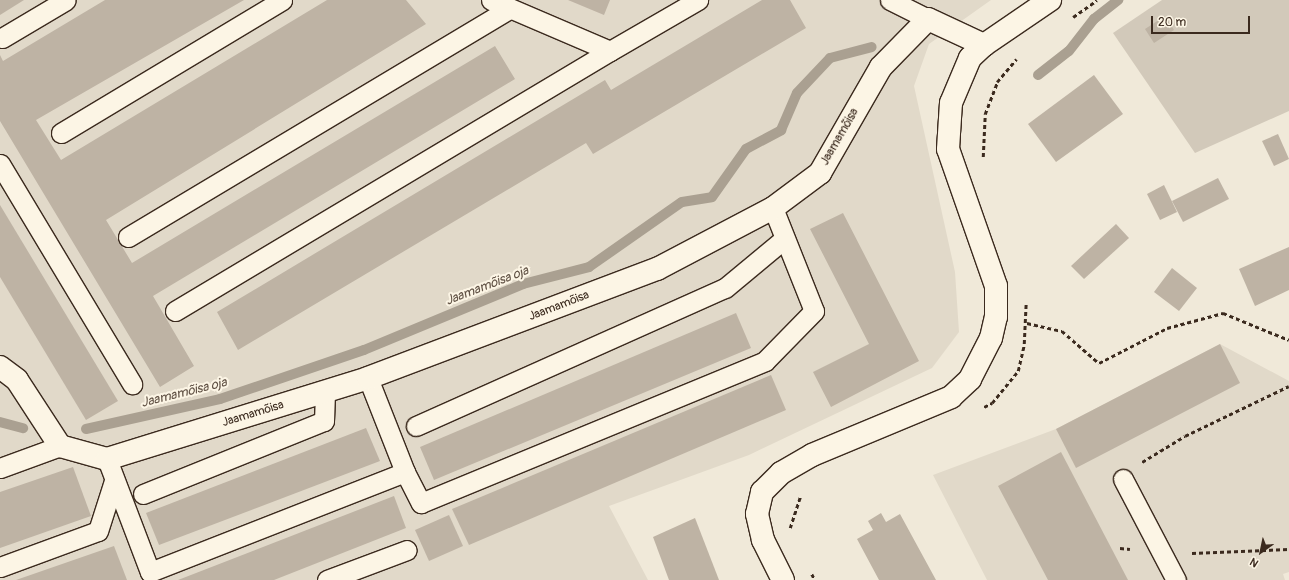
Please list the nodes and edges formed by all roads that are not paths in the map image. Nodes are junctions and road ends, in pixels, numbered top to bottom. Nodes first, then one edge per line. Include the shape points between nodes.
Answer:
1 (66, 0) edge
2 (282, 0) edge
3 (491, 0) edge
4 (698, 0) edge
5 (890, 0) edge
6 (1050, 0) edge
7 (510, 8) junction
8 (928, 19) junction
9 (2, 38) dead end
10 (984, 44) junction
11 (610, 51) junction
12 (61, 133) dead end
13 (0, 164) edge
14 (773, 208) junction
15 (128, 238) dead end
16 (784, 239) junction
17 (175, 311) dead end
18 (0, 367) edge
19 (368, 378) junction
20 (132, 384) dead end
21 (325, 391) junction
22 (416, 426) dead end
23 (60, 446) junction
24 (107, 459) junction
25 (0, 468) edge
26 (405, 472) junction
27 (1123, 479) road end
28 (114, 481) junction
29 (143, 494) dead end
30 (407, 550) dead end
31 (0, 567) edge
32 (152, 576) edge
33 (327, 580) edge
34 (783, 580) edge
35 (1176, 580) edge

1 - 9 lane
2 - 12 lane
3 - 7 lane
4 - 11 lane
5 - 8 lane
6 - 10 street
7 - 11 lane
7 - 15 lane
8 - 10 street
8 - 14 street, Jaamamõisa via 881,67 820,173
10 - 34 street via 970,58 950,103 948,149 996,286 996,317 981,360 970,379 951,397 812,455 781,473 762,492 759,521 764,540
11 - 17 lane
13 - 20 lane
14 - 16 lane
14 - 19 street, Jaamamõisa via 657,268
16 - 22 lane via 725,288
16 - 26 lane via 814,311 765,361 421,503
18 - 23 street via 17,380
19 - 21 street, Jaamamõisa
19 - 26 lane
21 - 24 street, Jaamamõisa
21 - 29 lane via 324,421
23 - 24 street
23 - 25 lane
24 - 28 lane
26 - 32 lane
27 - 35 lane
28 - 31 lane via 98,532
28 - 32 lane
30 - 33 lane

